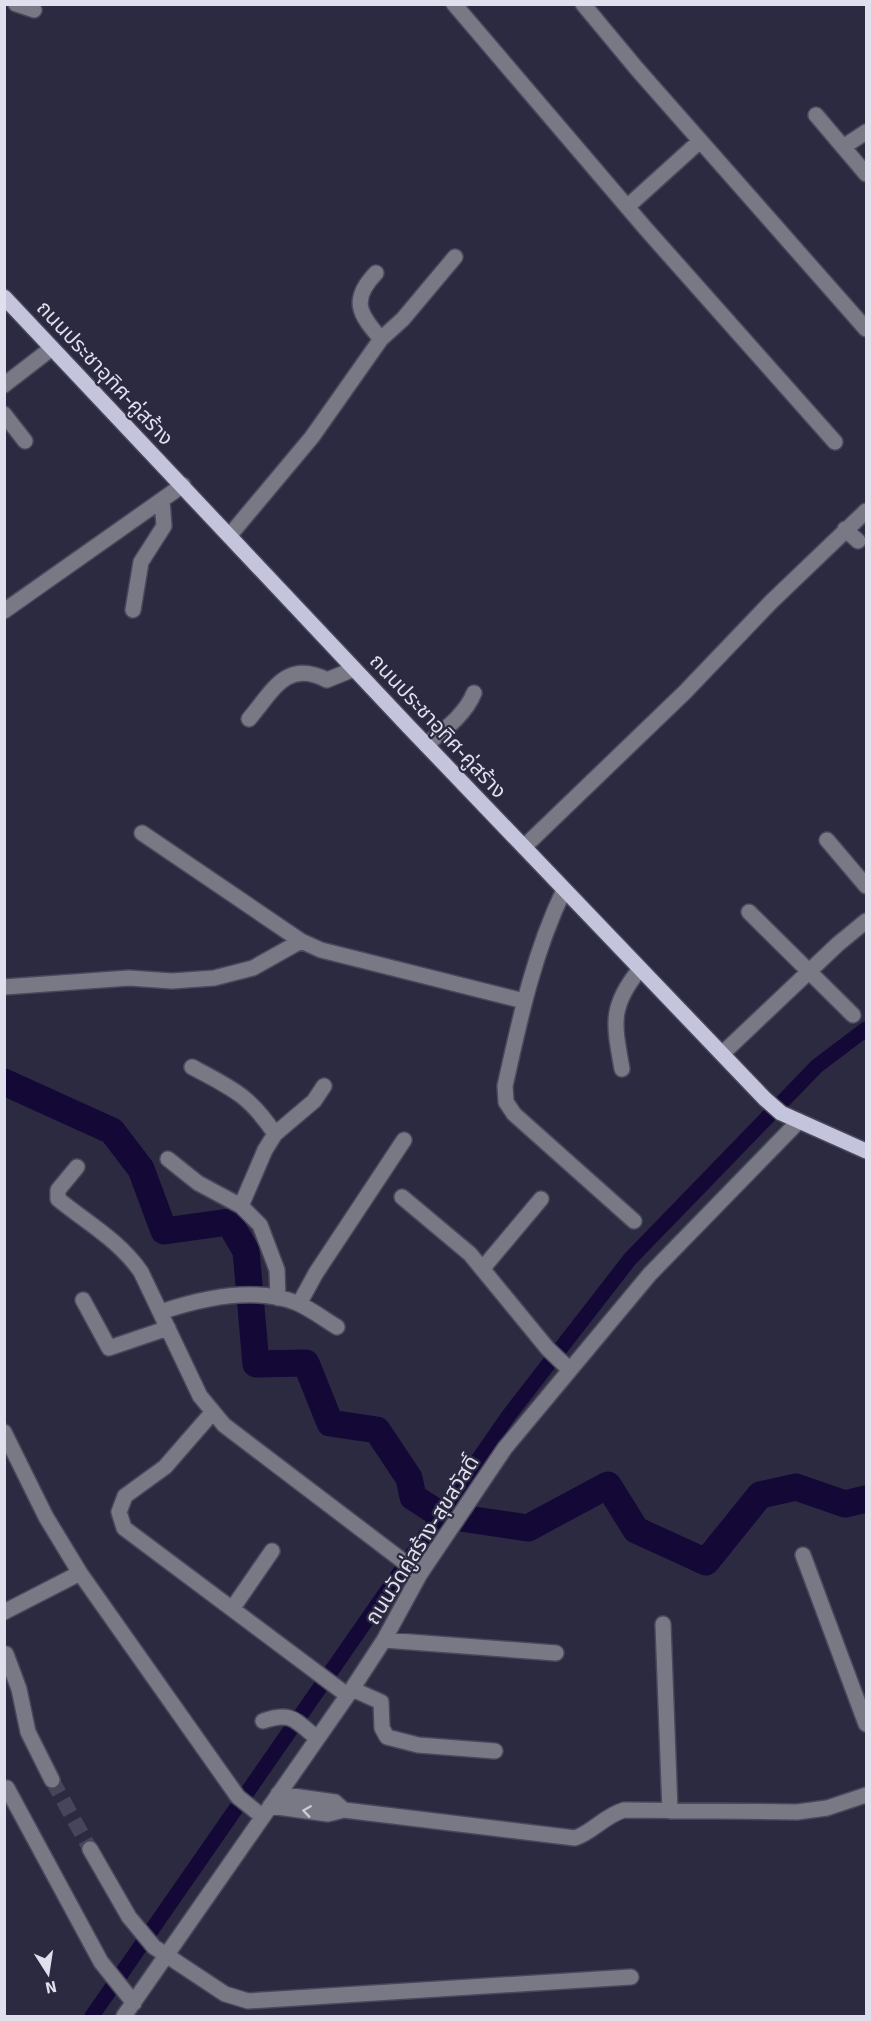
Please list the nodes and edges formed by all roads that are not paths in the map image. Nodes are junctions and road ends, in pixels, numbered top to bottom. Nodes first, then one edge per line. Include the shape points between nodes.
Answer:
1 (16, 4) edge
2 (454, 4) edge
3 (583, 4) edge
4 (34, 10) dead end
5 (816, 115) dead end
6 (867, 132) edge
7 (700, 141) junction
8 (843, 147) junction
9 (867, 174) edge
10 (627, 207) junction
11 (455, 257) dead end
12 (376, 273) dead end
13 (4, 297) edge
14 (867, 329) edge
15 (381, 339) junction
16 (52, 348) junction
17 (4, 385) edge
18 (4, 414) edge
19 (25, 441) dead end
20 (835, 442) dead end
21 (183, 486) junction
22 (162, 500) junction
23 (867, 511) edge
24 (845, 529) junction
25 (230, 535) junction
26 (863, 544) edge
27 (133, 610) dead end
28 (4, 611) edge
29 (354, 669) junction
30 (474, 693) dead end
31 (249, 719) dead end
32 (426, 745) junction
33 (142, 833) dead end
34 (827, 840) dead end
35 (524, 847) junction
36 (867, 886) edge
37 (564, 890) junction
38 (749, 912) dead end
39 (867, 921) edge
40 (301, 941) junction
41 (640, 969) junction
42 (809, 973) junction
43 (4, 987) edge
44 (524, 1001) junction
45 (853, 1015) dead end
46 (723, 1053) junction
47 (192, 1067) dead end
48 (622, 1069) dead end
49 (324, 1086) dead end
50 (799, 1121) junction
51 (275, 1134) junction
52 (404, 1140) dead end
53 (864, 1147) edge
54 (168, 1159) dead end
55 (77, 1167) dead end
56 (402, 1197) dead end
57 (541, 1199) dead end
58 (241, 1206) junction
59 (634, 1221) dead end
60 (483, 1268) junction
61 (278, 1298) junction
62 (83, 1300) dead end
63 (299, 1304) junction
64 (161, 1312) junction
65 (337, 1327) dead end
66 (168, 1328) junction
67 (566, 1365) junction
68 (212, 1413) junction
69 (4, 1432) edge
70 (272, 1551) dead end
71 (802, 1555) dead end
72 (80, 1574) junction
73 (420, 1574) junction
74 (232, 1609) junction
75 (4, 1611) edge
76 (663, 1624) dead end
77 (384, 1640) junction
78 (556, 1653) dead end
79 (6, 1654) dead end
80 (339, 1687) junction
81 (263, 1721) dead end
82 (867, 1724) edge
83 (307, 1730) junction
84 (495, 1751) dead end
85 (52, 1780) tunnel mouth
86 (7, 1788) dead end
87 (867, 1795) edge
88 (270, 1806) junction
89 (670, 1811) junction
90 (90, 1849) tunnel mouth
91 (156, 1946) junction
92 (631, 1977) dead end
93 (130, 1998) junction
94 (124, 2016) edge

1 - 4 street
2 - 10 street
3 - 7 street
5 - 8 street
6 - 8 street
7 - 10 street
7 - 14 street
8 - 9 street
10 - 20 street
11 - 15 street
12 - 15 street via 359,295 359,306
13 - 16 main road, ถนนประชาอุทิศ-คู่สร้าง
15 - 25 street via 300,453
16 - 17 street
16 - 21 main road, ถนนประชาอุทิศ-คู่สร้าง
18 - 19 street
21 - 22 street
21 - 25 main road, ถนนประชาอุทิศ-คู่สร้าง
22 - 27 street via 164,526 141,562
22 - 28 street
23 - 24 street
24 - 26 street
24 - 35 street via 685,692
25 - 29 main road, ถนนประชาอุทิศ-คู่สร้าง
29 - 31 street via 327,680 316,674 294,672 285,676
29 - 32 main road, ถนนประชาอุทิศ-คู่สร้าง
30 - 32 street via 458,716
32 - 35 main road, ถนนประชาอุทิศ-คู่สร้าง
33 - 40 street
34 - 36 street
35 - 37 main road, ถนนประชาอุทิศ-คู่สร้าง
37 - 41 main road, ถนนประชาอุทิศ-คู่สร้าง
37 - 44 street via 548,923
38 - 42 street
39 - 42 street
40 - 43 street via 254,968 214,978 129,978
40 - 44 street via 321,950
41 - 46 main road, ถนนประชาอุทิศ-คู่สร้าง
41 - 48 street via 625,987 615,1013
42 - 45 street
42 - 46 street
44 - 59 street via 506,1101 514,1114
46 - 50 main road, ถนนประชาอุทิศ-คู่สร้าง via 765,1099 781,1113
47 - 51 street via 247,1098
49 - 51 street via 314,1101
50 - 53 main road, ถนนประชาอุทิศ-คู่สร้าง
50 - 67 street, ถนนวัดคู่สร้าง-สุขสวัสดิ์
51 - 58 street
52 - 63 street
54 - 58 street via 198,1183
55 - 64 street via 58,1190 58,1199 130,1255
56 - 60 street
57 - 60 street
58 - 61 street via 260,1225 269,1244 279,1282
60 - 67 street via 548,1349
61 - 63 street
61 - 64 street via 258,1295 201,1300
62 - 66 street via 109,1348
63 - 65 street
64 - 66 street
66 - 68 street
67 - 73 street, ถนนวัดคู่สร้าง-สุขสวัสดิ์
68 - 73 street
68 - 74 street via 165,1467 125,1496 119,1512 124,1528
69 - 72 street via 46,1517
70 - 74 street
71 - 82 street
72 - 75 street
72 - 88 street via 244,1802
73 - 77 street, ถนนวัดคู่สร้าง-สุขสวัสดิ์
74 - 80 street
76 - 89 street
77 - 78 street
77 - 80 street, ถนนวัดคู่สร้าง-สุขสวัสดิ์
79 - 85 street via 19,1689 28,1732
80 - 83 street, ถนนวัดคู่สร้าง-สุขสวัสดิ์
80 - 84 street via 381,1702 382,1728 387,1737 418,1745
81 - 83 street via 284,1715
83 - 88 street, ถนนวัดคู่สร้าง-สุขสวัสดิ์
86 - 93 street via 101,1962
87 - 89 street via 797,1812
88 - 89 street via 328,1814 344,1810 575,1838 624,1810
88 - 91 street, ถนนวัดคู่สร้าง-สุขสวัสดิ์
90 - 91 street via 129,1917
91 - 92 street via 225,1994 248,2001
91 - 93 street, ถนนวัดคู่สร้าง-สุขสวัสดิ์
93 - 94 street, ถนนวัดคู่สร้าง-สุขสวัสดิ์

